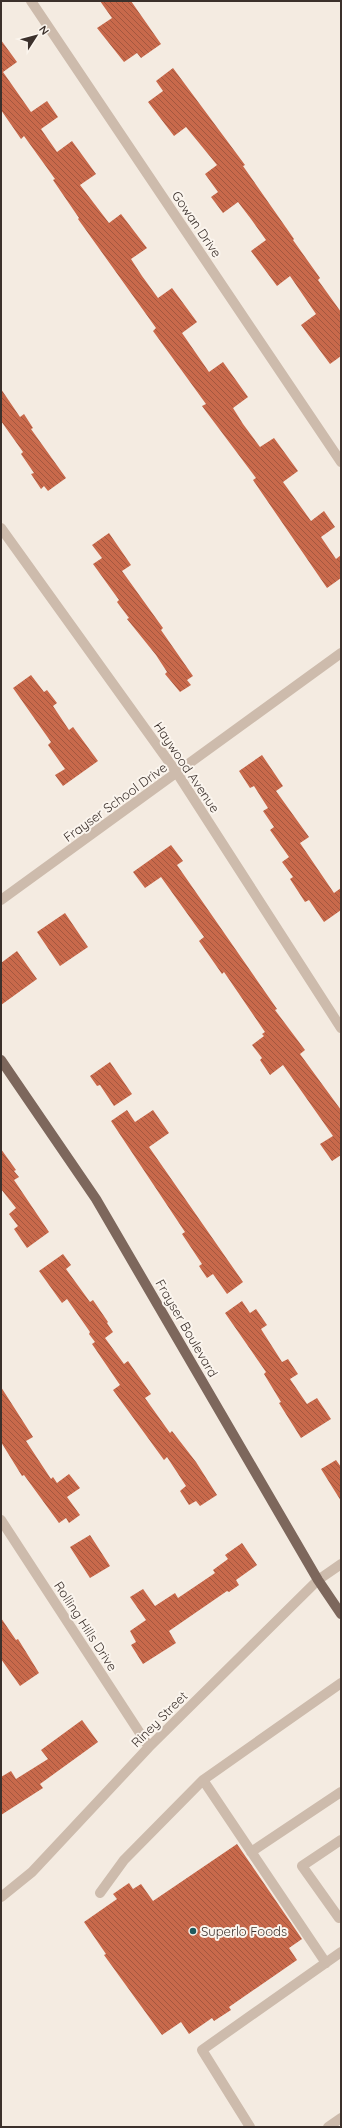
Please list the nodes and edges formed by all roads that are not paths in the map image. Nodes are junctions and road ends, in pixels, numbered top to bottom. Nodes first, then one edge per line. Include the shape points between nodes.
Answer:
1 (31, 1) edge
2 (341, 462) edge
3 (1, 528) edge
4 (341, 653) edge
5 (177, 773) junction
6 (1, 900) edge
7 (341, 1028) edge
8 (1, 1060) edge
9 (1, 1520) edge
10 (341, 1564) edge
11 (318, 1580) junction
12 (341, 1614) edge
13 (341, 1683) edge
14 (148, 1747) junction
15 (203, 1780) junction
16 (341, 1792) edge
17 (341, 1840) edge
18 (251, 1852) junction
19 (100, 1893) dead end
20 (1, 1897) edge
21 (341, 1916) edge
22 (341, 1952) edge
23 (326, 1963) junction
24 (341, 2118) edge
25 (250, 2127) edge
26 (328, 2127) edge

1 - 2 street, Gowan Drive
3 - 5 street, Haywood Avenue
4 - 5 street, Frayser School Drive
5 - 6 street, Frayser School Drive
5 - 7 street, Haywood Avenue
8 - 11 main road, Frayser Boulevard via 96,1198
9 - 14 street, Rolling Hills Drive
10 - 11 street, Riney Street
11 - 12 main road, Frayser Boulevard
11 - 14 street, Riney Street
13 - 15 street
14 - 20 street, Riney Street via 32,1872
15 - 18 street
15 - 19 street via 124,1860
16 - 18 street
17 - 21 street via 302,1866 339,1918
18 - 23 street
22 - 23 street
23 - 25 street via 202,2050
24 - 26 street

